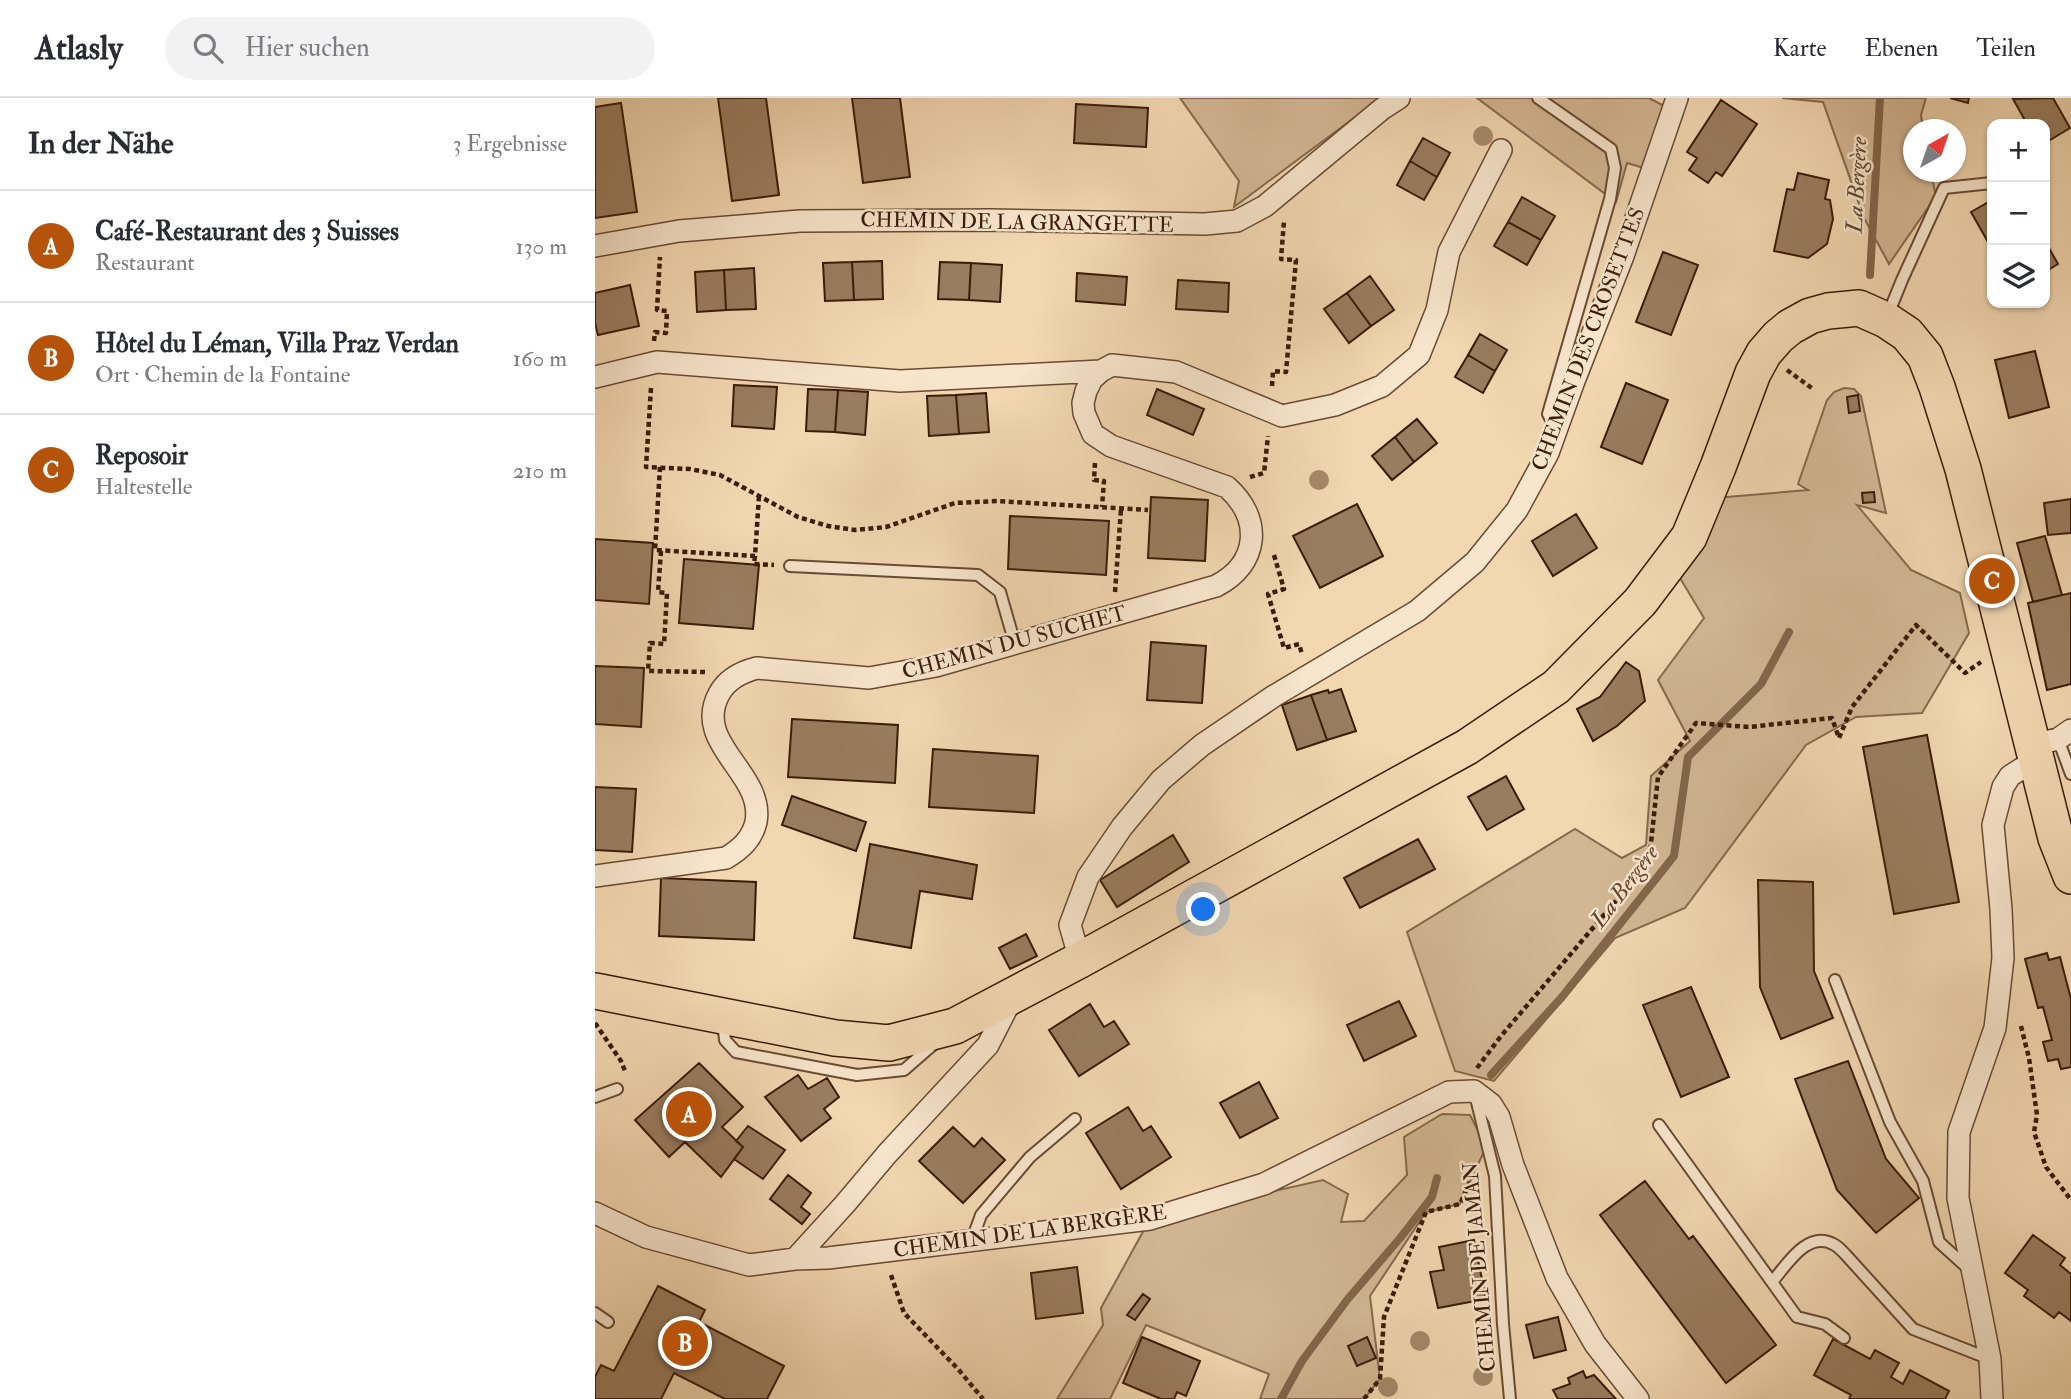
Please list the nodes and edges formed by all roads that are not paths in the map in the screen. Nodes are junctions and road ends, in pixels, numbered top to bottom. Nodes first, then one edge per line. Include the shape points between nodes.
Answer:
1 (1399, 98) edge
2 (1538, 98) edge
3 (1677, 98) edge
4 (1501, 150) dead end
5 (1987, 184) edge
6 (595, 246) edge
7 (1886, 320) junction
8 (1101, 371) junction
9 (595, 377) edge
10 (1556, 429) junction
11 (790, 566) dead end
12 (1016, 644) junction
13 (2050, 744) edge
14 (2071, 774) edge
15 (595, 876) edge
16 (2071, 876) edge
17 (1080, 960) junction
18 (1835, 980) dead end
19 (595, 991) edge
20 (1014, 994) junction
21 (618, 1089) road end
22 (1474, 1091) junction
23 (595, 1097) edge
24 (1075, 1119) dead end
25 (1659, 1125) dead end
26 (595, 1213) edge
27 (972, 1240) junction
28 (795, 1259) junction
29 (1973, 1273) junction
30 (1772, 1282) junction
31 (595, 1313) edge
32 (608, 1322) dead end
33 (1844, 1338) dead end
34 (1990, 1359) junction
35 (1510, 1399) edge
36 (1638, 1399) edge
37 (1992, 1399) edge

1 - 6 street, CHEMIN DE LA GRANGETTE via 1265,206 1237,221 800,221 679,232
2 - 10 lane via 1611,149 1615,168 1548,414
3 - 10 street, CHEMIN DES CROSETTES via 1623,256
4 - 8 street via 1449,251 1437,310 1419,355 1382,386 1335,405 1282,416 1176,372 1112,365
5 - 7 lane via 1944,188
7 - 13 main road via 1907,334 1926,356
7 - 17 main road via 1859,309 1828,311 1790,327 1768,348 1753,373 1689,537 1640,602 1556,687 1467,747
8 - 9 street via 900,381 657,362
8 - 12 street, CHEMIN DU SUCHET via 1086,391 1087,424 1111,446 1227,487 1238,496 1251,522 1245,561 1216,586
10 - 17 street, CHEMIN DES CROSETTES via 1517,510 1475,562 1417,611 1274,696 1202,745 1161,780 1088,877 1070,925
11 - 12 lane via 978,575 1000,592
12 - 15 street, CHEMIN DU SUCHET via 869,678 758,668 736,676 715,702 713,726 754,796 757,817 748,841 726,858
13 - 14 lane
13 - 16 main road via 2056,838
13 - 29 street via 2010,776 1993,825 2003,958 1995,1028 1959,1132 1958,1198
17 - 20 main road
18 - 29 lane via 1891,1122 1923,1181 1939,1242
19 - 20 main road via 835,1038 889,1043 955,1026
20 - 28 street via 988,1045
21 - 23 lane
22 - 27 street, CHEMIN DE LA BERGÈRE via 1449,1092 1263,1184 1150,1219
22 - 35 lane, CHEMIN DE JAMAN via 1495,1175
22 - 36 street via 1499,1116 1557,1278 1595,1344
24 - 27 lane via 1030,1157 981,1215
25 - 30 lane
26 - 28 street, CHEMIN DE LA BERGÈRE via 646,1237 748,1265
27 - 28 street, CHEMIN DE LA BERGÈRE
29 - 34 street
30 - 33 lane via 1797,1317 1825,1324
30 - 34 lane via 1804,1246 1824,1241 1834,1244 1913,1329
31 - 32 lane
34 - 37 street

